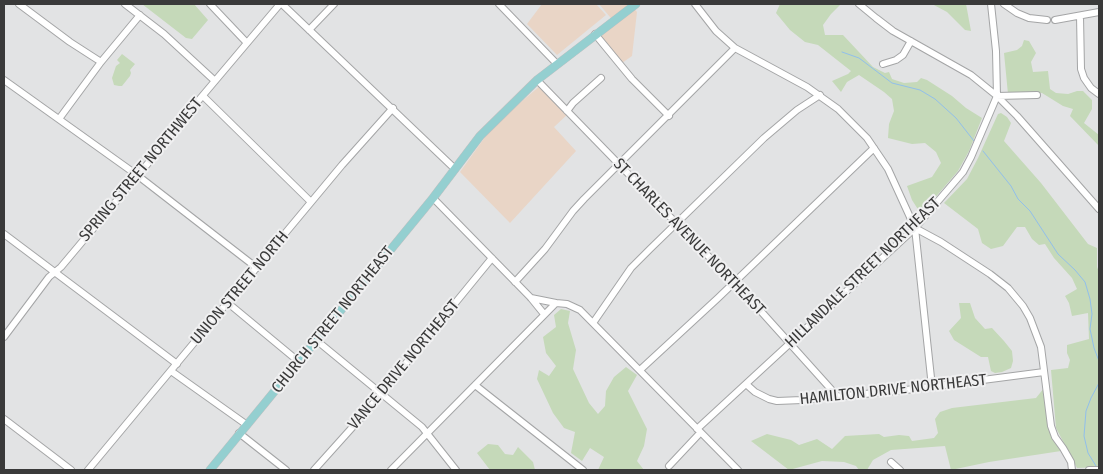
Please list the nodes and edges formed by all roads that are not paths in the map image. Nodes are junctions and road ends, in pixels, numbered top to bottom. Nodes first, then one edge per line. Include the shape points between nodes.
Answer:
1 (19, 4) edge
2 (125, 4) edge
3 (210, 4) edge
4 (281, 4) edge
5 (334, 4) edge
6 (499, 4) edge
7 (636, 4) edge
8 (695, 4) edge
9 (859, 4) edge
10 (992, 4) edge
11 (1004, 4) edge
12 (1099, 12) edge
13 (140, 15) junction
14 (1080, 16) junction
15 (1047, 20) dead end
16 (1055, 20) dead end
17 (309, 30) junction
18 (595, 34) junction
19 (911, 41) junction
20 (247, 43) junction
21 (735, 48) junction
22 (101, 62) junction
23 (557, 64) junction
24 (883, 64) dead end
25 (601, 78) dead end
26 (4, 80) edge
27 (537, 80) junction
28 (215, 81) junction
29 (1099, 94) edge
30 (820, 95) junction
31 (1037, 95) dead end
32 (203, 96) junction
33 (997, 96) junction
34 (393, 108) junction
35 (567, 111) junction
36 (669, 116) junction
37 (59, 119) junction
38 (874, 148) junction
39 (620, 164) junction
40 (455, 169) junction
41 (137, 175) junction
42 (433, 198) junction
43 (311, 202) junction
44 (1099, 209) edge
45 (676, 224) junction
46 (915, 228) junction
47 (4, 234) edge
48 (492, 258) junction
49 (257, 268) junction
50 (55, 272) junction
51 (515, 282) junction
52 (734, 283) junction
53 (531, 298) junction
54 (228, 303) junction
55 (556, 303) junction
56 (544, 314) junction
57 (593, 323) junction
58 (4, 337) edge
59 (316, 340) junction
60 (790, 343) junction
61 (298, 362) junction
62 (176, 364) junction
63 (171, 370) junction
64 (640, 370) junction
65 (1044, 372) junction
66 (746, 384) junction
67 (475, 385) junction
68 (932, 387) junction
69 (381, 393) junction
70 (838, 397) junction
71 (4, 419) edge
72 (247, 425) junction
73 (699, 431) junction
74 (428, 432) junction
75 (239, 434) junction
76 (891, 462) dead end
77 (669, 466) dead end
78 (71, 470) edge
79 (88, 470) edge
80 (210, 470) edge
81 (286, 470) edge
82 (314, 470) edge
83 (391, 470) edge
84 (456, 470) edge
85 (583, 470) edge
86 (738, 470) edge
87 (900, 470) edge
88 (1072, 470) edge
89 (1089, 470) edge
90 (1099, 470) edge

1 - 22 street
2 - 13 street
3 - 20 street
4 - 17 street
4 - 20 street, SPRING STREET NORTHWEST
5 - 17 street
6 - 23 street
7 - 18 main road, CHURCH STREET NORTHEAST
8 - 21 street via 716,31
9 - 19 street
10 - 33 street, HILLANDALE STREET NORTHEAST
11 - 15 street via 1030,18
12 - 14 street
13 - 22 street
13 - 28 street
14 - 16 street
14 - 29 street via 1081,69 1091,88
17 - 34 street
18 - 23 main road, CHURCH STREET NORTHEAST
18 - 36 street via 632,79
19 - 24 street via 903,55
19 - 33 street via 971,75
20 - 28 street, SPRING STREET NORTHWEST
21 - 30 street
21 - 36 street
22 - 37 street
23 - 27 main road, CHURCH STREET NORTHEAST
25 - 35 street
26 - 37 street
27 - 35 street, ST CHARLES AVENUE NORTHEAST
27 - 40 main road, CHURCH STREET NORTHEAST via 480,136
28 - 32 street, SPRING STREET NORTHWEST
30 - 38 street via 854,124
30 - 45 street via 764,138
31 - 33 street
32 - 41 street, SPRING STREET NORTHWEST
32 - 43 street
33 - 44 street
33 - 46 street, HILLANDALE STREET NORTHEAST via 963,172
34 - 40 street
34 - 43 street, UNION STREET NORTH
35 - 39 street, ST CHARLES AVENUE NORTHEAST
36 - 39 street
37 - 41 street
38 - 46 street via 896,184
38 - 52 street
39 - 45 street, ST CHARLES AVENUE NORTHEAST
39 - 51 street via 573,211
40 - 42 main road, CHURCH STREET NORTHEAST
41 - 49 street
41 - 50 street, SPRING STREET NORTHWEST
42 - 48 street
42 - 59 main road, CHURCH STREET NORTHEAST
43 - 49 street, UNION STREET NORTH
45 - 52 street, ST CHARLES AVENUE NORTHEAST
45 - 57 street via 631,268
46 - 60 street, HILLANDALE STREET NORTHEAST
46 - 65 street via 990,274 1019,300 1036,330 1044,357
46 - 68 street
47 - 50 street
48 - 51 street
48 - 69 street, VANCE DRIVE NORTHEAST
49 - 54 street, UNION STREET NORTH
50 - 58 street, SPRING STREET NORTHWEST
50 - 62 street
51 - 53 street
52 - 60 street, ST CHARLES AVENUE NORTHEAST
52 - 64 street
53 - 55 street
53 - 56 street
54 - 61 street
54 - 62 street, UNION STREET NORTH
55 - 56 street
55 - 57 street via 572,305
56 - 67 street
57 - 64 street
59 - 61 main road, CHURCH STREET NORTHEAST
59 - 69 street
60 - 66 street, HILLANDALE STREET NORTHEAST
60 - 70 street, ST CHARLES AVENUE NORTHEAST
61 - 72 main road, CHURCH STREET NORTHEAST
62 - 63 street, UNION STREET NORTH
63 - 72 street
63 - 79 street, UNION STREET NORTH
64 - 73 street
65 - 68 street, HAMILTON DRIVE NORTHEAST
65 - 88 street via 1051,426
66 - 70 street, HAMILTON DRIVE NORTHEAST via 764,397 777,401
66 - 73 street, HILLANDALE STREET NORTHEAST
67 - 74 street
67 - 85 street
68 - 70 street, HAMILTON DRIVE NORTHEAST
69 - 74 street
69 - 82 street, VANCE DRIVE NORTHEAST
71 - 78 street
72 - 75 main road, CHURCH STREET NORTHEAST
73 - 77 street, HILLANDALE STREET NORTHEAST
73 - 86 street
74 - 83 street
74 - 84 street
75 - 80 main road, CHURCH STREET NORTHEAST
75 - 81 street
76 - 87 street
89 - 90 street

